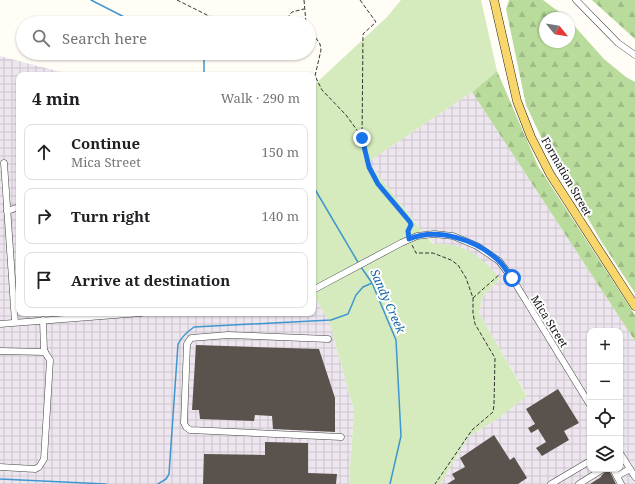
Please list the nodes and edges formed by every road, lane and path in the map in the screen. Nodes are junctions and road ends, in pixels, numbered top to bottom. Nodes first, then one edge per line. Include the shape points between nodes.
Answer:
1 (177, 0) edge
2 (360, 0) edge
3 (494, 0) edge
4 (576, 0) edge
5 (305, 1) edge
6 (304, 9) junction
7 (209, 16) edge
8 (289, 16) edge
9 (305, 16) edge
10 (316, 38) edge
11 (635, 55) edge
12 (316, 72) edge
13 (316, 78) edge
14 (362, 138) junction
15 (4, 163) dead end
16 (16, 208) edge
17 (7, 211) junction
18 (409, 239) junction
19 (505, 269) junction
20 (316, 288) edge
21 (473, 298) junction
22 (635, 306) edge
23 (99, 316) edge
24 (43, 320) junction
25 (15, 322) junction
26 (0, 324) edge
27 (328, 338) dead end
28 (0, 351) edge
29 (45, 352) junction
30 (587, 400) edge
31 (341, 437) dead end
32 (623, 458) edge
33 (587, 463) edge
34 (0, 467) edge
35 (630, 469) junction
36 (598, 472) edge
37 (615, 472) edge
38 (617, 476) junction
39 (635, 477) edge
40 (559, 482) edge
41 (435, 484) edge
42 (551, 484) edge
43 (579, 484) edge
44 (621, 484) edge

1 - 7 path
2 - 14 path via 376,22 363,34
3 - 22 main road, Formation Street via 517,101 531,137 553,180
4 - 11 street via 618,43
5 - 6 path
6 - 8 path via 292,12
6 - 9 path
10 - 12 path via 320,50
13 - 14 path via 322,90 346,114
14 - 18 path via 369,167 378,184 410,222
15 - 17 street
16 - 17 street
17 - 25 street
18 - 19 street, Mica Street via 434,234 453,236 477,246 499,261
18 - 20 street, Mica Street
18 - 21 path via 416,253 433,253 458,265
19 - 21 path
19 - 30 street, Mica Street
21 - 41 path via 475,324 495,358 493,412 472,430
23 - 24 street
24 - 25 street
24 - 29 street
25 - 26 street
27 - 31 street via 228,335 191,338 188,344 184,423 190,430
28 - 29 street
29 - 34 street via 50,360 44,459 35,469
32 - 35 street
33 - 40 street
35 - 38 street
35 - 39 street
36 - 43 street
37 - 38 street
38 - 44 street
40 - 42 street

